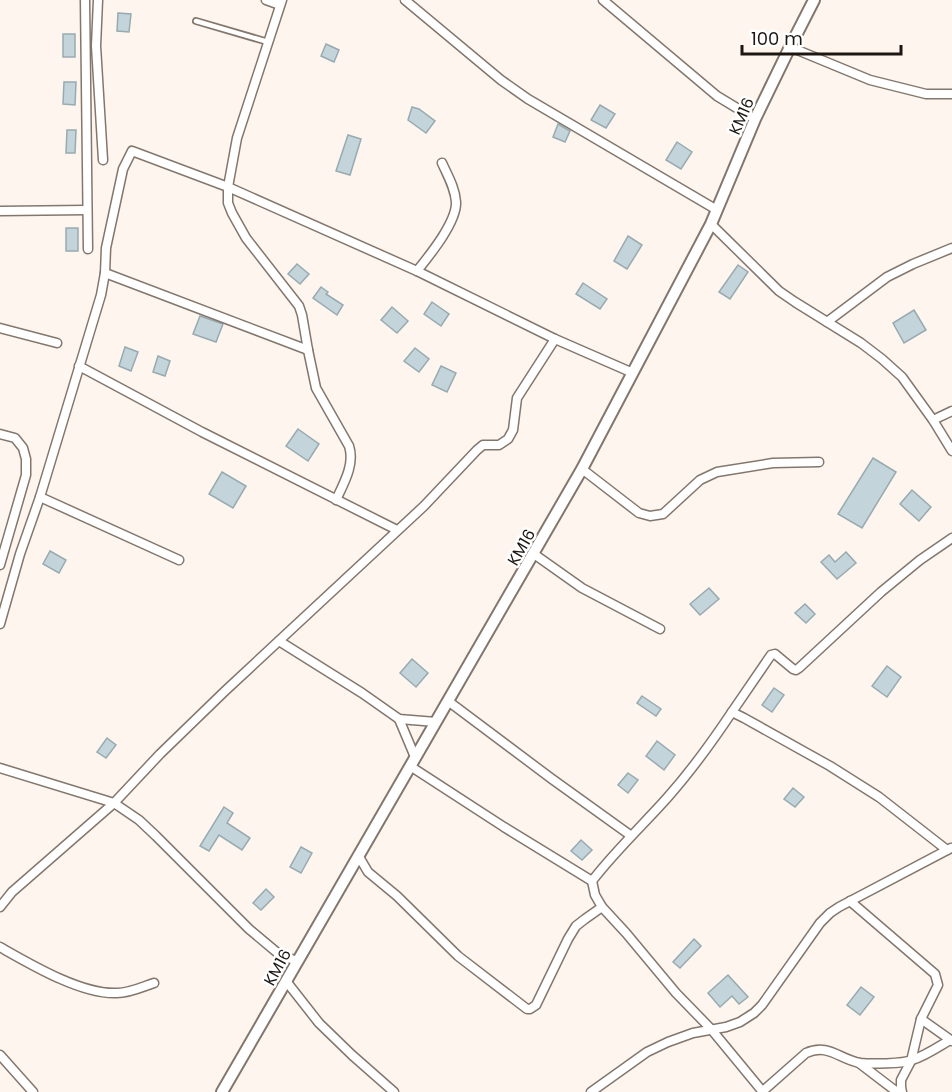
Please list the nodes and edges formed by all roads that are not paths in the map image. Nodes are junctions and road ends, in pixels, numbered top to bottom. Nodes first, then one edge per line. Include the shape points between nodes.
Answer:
1 (85, 0) edge
2 (98, 0) edge
3 (266, 0) edge
4 (405, 0) edge
5 (603, 0) edge
6 (814, 0) edge
7 (281, 2) edge
8 (196, 21) dead end
9 (268, 42) junction
10 (790, 47) junction
11 (952, 94) edge
12 (755, 119) junction
13 (103, 160) dead end
14 (442, 163) dead end
15 (228, 187) junction
16 (87, 210) junction
17 (717, 210) junction
18 (0, 211) edge
19 (711, 224) junction
20 (952, 248) edge
21 (88, 249) dead end
22 (417, 271) junction
23 (105, 273) junction
24 (827, 322) junction
25 (0, 328) edge
26 (555, 339) junction
27 (57, 343) dead end
28 (308, 350) junction
29 (79, 366) junction
30 (633, 373) junction
31 (952, 411) edge
32 (933, 420) junction
33 (0, 434) edge
34 (952, 451) edge
35 (819, 462) dead end
36 (582, 469) junction
37 (40, 497) junction
38 (336, 500) junction
39 (397, 530) junction
40 (952, 538) edge
41 (534, 554) junction
42 (179, 560) dead end
43 (0, 564) edge
44 (0, 624) edge
45 (660, 629) dead end
46 (279, 641) junction
47 (448, 701) junction
48 (732, 712) junction
49 (399, 719) junction
50 (436, 722) junction
51 (413, 762) junction
52 (0, 768) edge
53 (114, 802) junction
54 (630, 835) junction
55 (950, 849) edge
56 (358, 855) junction
57 (592, 881) junction
58 (850, 901) junction
59 (0, 907) edge
60 (602, 907) junction
61 (0, 947) edge
62 (297, 961) junction
63 (286, 981) junction
64 (154, 983) dead end
65 (921, 1019) junction
66 (711, 1029) junction
67 (951, 1041) edge
68 (0, 1055) edge
69 (911, 1061) junction
70 (859, 1063) junction
71 (33, 1092) edge
72 (222, 1092) edge
73 (394, 1092) edge
74 (591, 1092) edge
75 (763, 1092) edge
76 (897, 1092) edge
77 (902, 1092) edge

1 - 16 street
2 - 13 street via 96,46
3 - 7 street
4 - 17 street via 519,93
5 - 12 street via 717,96
6 - 10 street, KM16
7 - 9 street
8 - 9 lane
9 - 15 street via 237,138
10 - 11 street via 881,83 926,94
10 - 12 street, KM16
12 - 17 street, KM16
14 - 22 street via 457,205 441,240
15 - 22 street
15 - 23 street via 132,151 123,169 106,248
15 - 28 street via 228,203 246,238 298,306
16 - 18 street
16 - 21 street
17 - 19 street, KM16
19 - 24 street via 779,291
19 - 30 street, KM16
20 - 24 street via 887,277
22 - 26 street
23 - 28 street
23 - 29 street
24 - 32 street via 861,343 902,377
25 - 27 street
26 - 30 street
26 - 39 street via 517,398 508,439 499,445 483,445
28 - 38 street via 316,388 352,455
29 - 37 street
29 - 38 street
30 - 36 street, KM16
31 - 32 street
32 - 34 street
33 - 43 street via 15,438 26,459 26,475
35 - 36 street via 773,463 717,472 700,480 663,514 650,516 639,513
36 - 41 street, KM16
37 - 42 street
37 - 44 street
38 - 39 street
39 - 46 street
40 - 48 street via 881,592 796,670 771,655
41 - 45 street via 582,588
41 - 47 street, KM16
46 - 49 street
46 - 53 street
47 - 50 street, KM16
47 - 54 street
48 - 54 street via 696,764
48 - 55 street via 830,766
49 - 50 street
49 - 51 street
50 - 51 street, KM16
51 - 56 street, KM16
51 - 57 street via 504,827
52 - 53 street
53 - 59 street
53 - 62 street via 139,820 249,929 280,955
54 - 57 street
55 - 58 street
56 - 60 street via 368,872 458,956 527,1009 536,1005 576,926
56 - 62 street, KM16
57 - 60 street
58 - 65 street via 934,974 938,985
58 - 66 street via 820,923 754,1013 740,1022
60 - 66 street
61 - 64 street via 41,970 102,992 129,992
62 - 63 street, KM16
63 - 72 street, KM16
63 - 73 street via 319,1023
65 - 67 street
65 - 69 street
66 - 74 street via 647,1052
66 - 75 street
67 - 69 street
68 - 71 street
69 - 70 street
69 - 77 street via 901,1080
70 - 75 street via 814,1049
70 - 76 street

